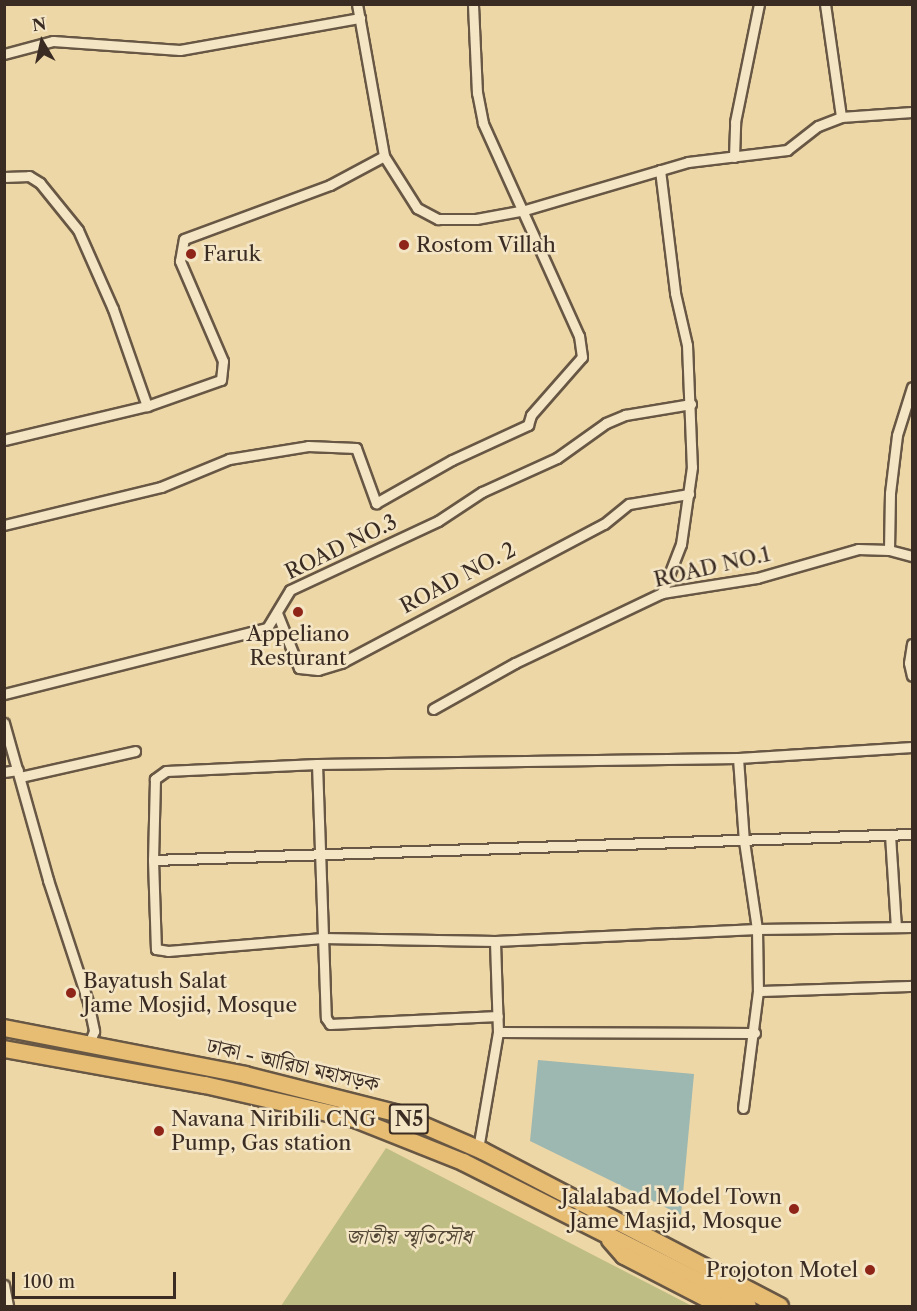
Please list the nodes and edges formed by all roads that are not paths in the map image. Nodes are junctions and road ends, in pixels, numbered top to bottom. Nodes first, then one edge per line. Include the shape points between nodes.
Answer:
1 (357, 4) edge
2 (472, 4) edge
3 (759, 4) edge
4 (825, 4) edge
5 (360, 18) junction
6 (4, 54) edge
7 (912, 112) edge
8 (841, 117) junction
9 (384, 156) junction
10 (734, 157) junction
11 (660, 170) junction
12 (4, 177) edge
13 (525, 210) junction
14 (912, 387) edge
15 (691, 404) junction
16 (147, 406) junction
17 (4, 440) edge
18 (689, 494) junction
19 (4, 525) edge
20 (890, 549) junction
21 (912, 556) edge
22 (662, 593) junction
23 (277, 613) junction
24 (912, 644) edge
25 (912, 676) edge
26 (4, 694) edge
27 (434, 709) dead end
28 (4, 723) edge
29 (912, 747) edge
30 (135, 751) dead end
31 (738, 758) junction
32 (317, 764) junction
33 (4, 772) edge
34 (19, 774) junction
35 (912, 834) edge
36 (890, 835) junction
37 (744, 841) junction
38 (319, 855) junction
39 (153, 860) junction
40 (896, 927) junction
41 (912, 927) edge
42 (757, 928) junction
43 (322, 938) junction
44 (495, 941) junction
45 (912, 986) edge
46 (758, 991) junction
47 (498, 1016) junction
48 (4, 1028) edge
49 (498, 1032) junction
50 (755, 1033) junction
51 (89, 1044) junction
52 (4, 1049) edge
53 (743, 1108) dead end
54 (478, 1149) junction
55 (606, 1234) junction
56 (4, 1285) edge
57 (8, 1306) edge
58 (721, 1306) edge
59 (748, 1306) edge
60 (780, 1306) edge

1 - 5 street
2 - 13 street via 477,93 483,123
3 - 10 street via 736,112
4 - 8 street
5 - 6 street via 180,50 53,41
5 - 9 street
7 - 8 street
8 - 10 street via 818,126 787,150
9 - 13 street via 417,208 438,219 476,219
9 - 16 street via 330,185 184,238 180,261 224,361 224,371 221,380 204,388
10 - 11 street via 688,162
11 - 13 street
11 - 15 street via 675,293 687,345
12 - 16 street via 29,176 40,183 78,230
13 - 19 street via 579,336 582,357 531,415 528,424 452,460 376,503 356,448 308,446 229,459 161,487
14 - 20 street via 897,435 890,493
15 - 18 street
15 - 23 street, ROAD NO.3 via 625,415 606,423 557,458 482,492 438,521 290,590
16 - 17 street
18 - 22 street via 681,544
18 - 23 street, ROAD NO. 2 via 629,504 604,524 341,663 318,670 305,672 299,668
20 - 21 street, ROAD NO.1
20 - 22 street, ROAD NO.1 via 858,549 757,578
22 - 27 street, ROAD NO.1 via 514,663
23 - 26 street, ROAD NO.3 via 267,628
24 - 25 street
28 - 34 street
29 - 31 street
30 - 34 street
31 - 32 street
31 - 37 street
32 - 38 street
32 - 39 street via 159,773 155,779
33 - 34 street
34 - 51 street via 88,1002 94,1031
35 - 36 street
36 - 37 street
36 - 40 street
37 - 38 street
37 - 42 street
38 - 39 street
38 - 43 street
39 - 43 street via 156,949
40 - 41 street
40 - 42 street
42 - 44 street
42 - 46 street
43 - 44 street
43 - 47 street via 326,1018 330,1024
44 - 47 street
45 - 46 street
46 - 50 street
47 - 49 street
48 - 51 highway, ঢাকা - আরিচা মহাসড়ক / N5
49 - 50 street
49 - 54 street
50 - 53 street
51 - 54 highway, ঢাকা - আরিচা মহাসড়ক / N5 via 333,1095 395,1113
52 - 55 highway, N5 via 205,1085 355,1119 463,1162
54 - 60 highway, ঢাকা - আরিচা মহাসড়ক / N5
55 - 58 highway via 624,1256
55 - 59 highway, N5
56 - 57 street

